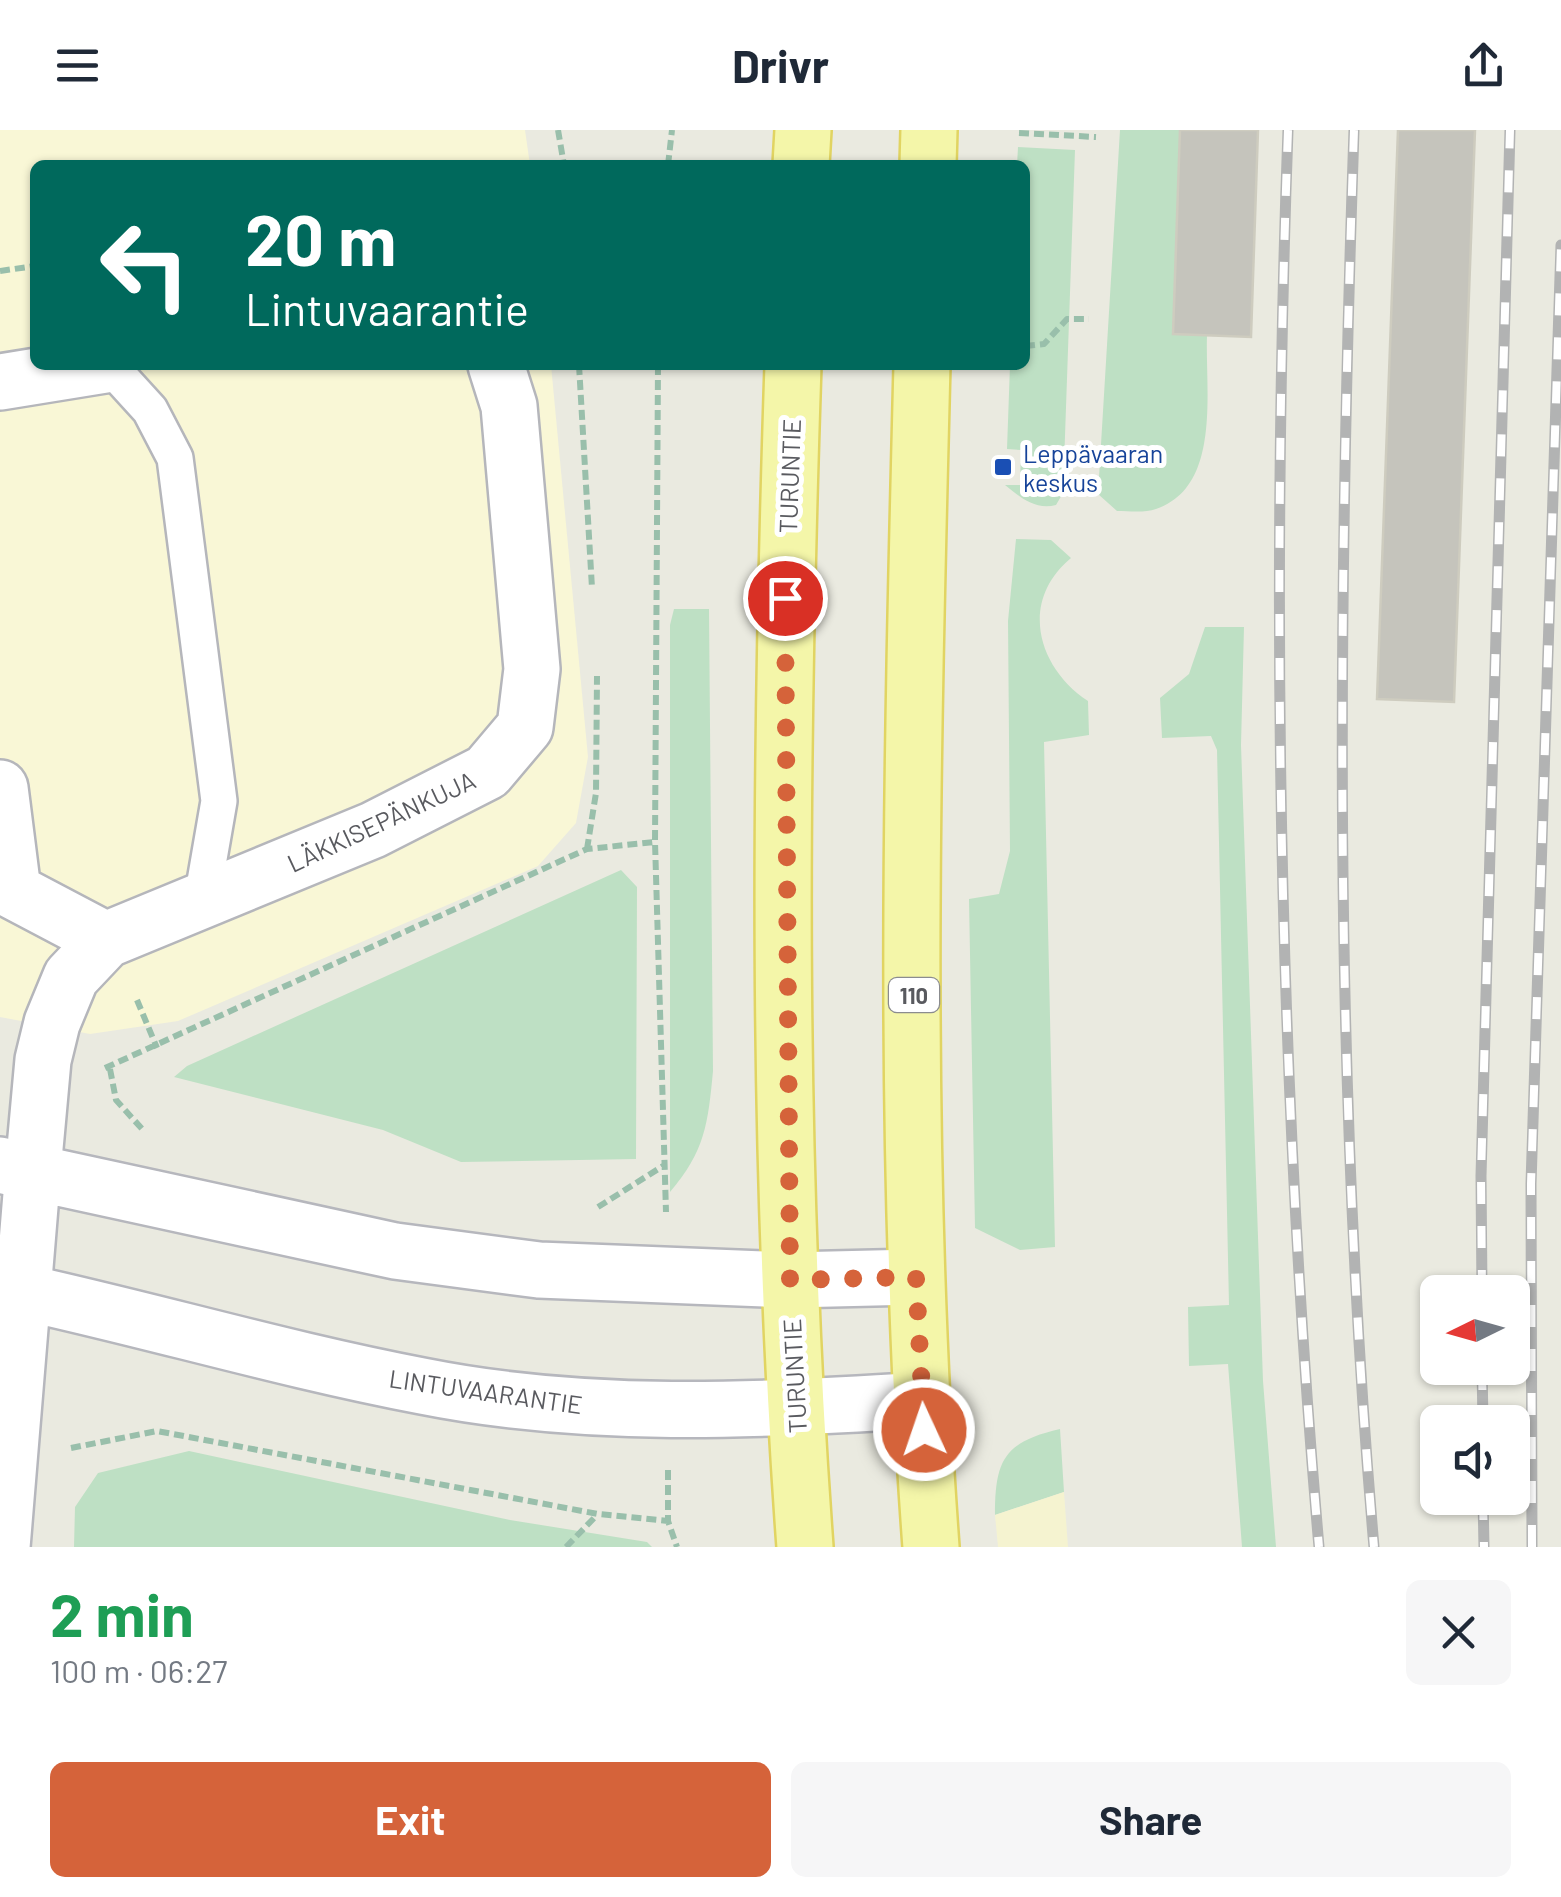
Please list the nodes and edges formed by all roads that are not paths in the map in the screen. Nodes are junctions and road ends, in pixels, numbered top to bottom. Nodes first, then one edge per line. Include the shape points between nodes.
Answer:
1 (803, 130) edge
2 (929, 130) edge
3 (801, 160) edge
4 (928, 160) edge
5 (76, 370) edge
6 (112, 370) edge
7 (498, 370) edge
8 (793, 370) edge
9 (922, 370) edge
10 (0, 382) edge
11 (0, 788) edge
12 (202, 900) junction
13 (6, 906) edge
14 (106, 940) junction
15 (16, 1168) edge
16 (916, 1277) junction
17 (790, 1280) junction
18 (11, 1290) edge
19 (922, 1400) junction
20 (795, 1408) junction
21 (2, 1547) edge
22 (805, 1547) edge
23 (931, 1547) edge

1 - 3 main road
2 - 4 main road
5 - 10 main road
6 - 12 lane via 150,410 175,458 219,801
7 - 12 main road, LÄKKISEPÄNKUJA via 509,406 532,669 525,727 486,772 372,830
8 - 17 main road, TURUNTIE via 784,624
9 - 16 main road, 110 via 913,713
11 - 13 main road
12 - 14 main road, LÄKKISEPÄNKUJA
13 - 14 main road
14 - 15 main road, LÄKKISEPÄNKUJA via 70,977
15 - 17 main road via 395,1250 539,1270
15 - 18 main road, LÄKKISEPÄNKUJA
16 - 17 main road
16 - 19 main road, 110
17 - 20 main road, TURUNTIE
18 - 20 main road, LINTUVAARANTIE via 422,1386 525,1402
18 - 21 main road, LÄKKISEPÄNKUJA
19 - 20 main road, LINTUVAARANTIE
19 - 23 main road, 110
20 - 22 main road, TURUNTIE

